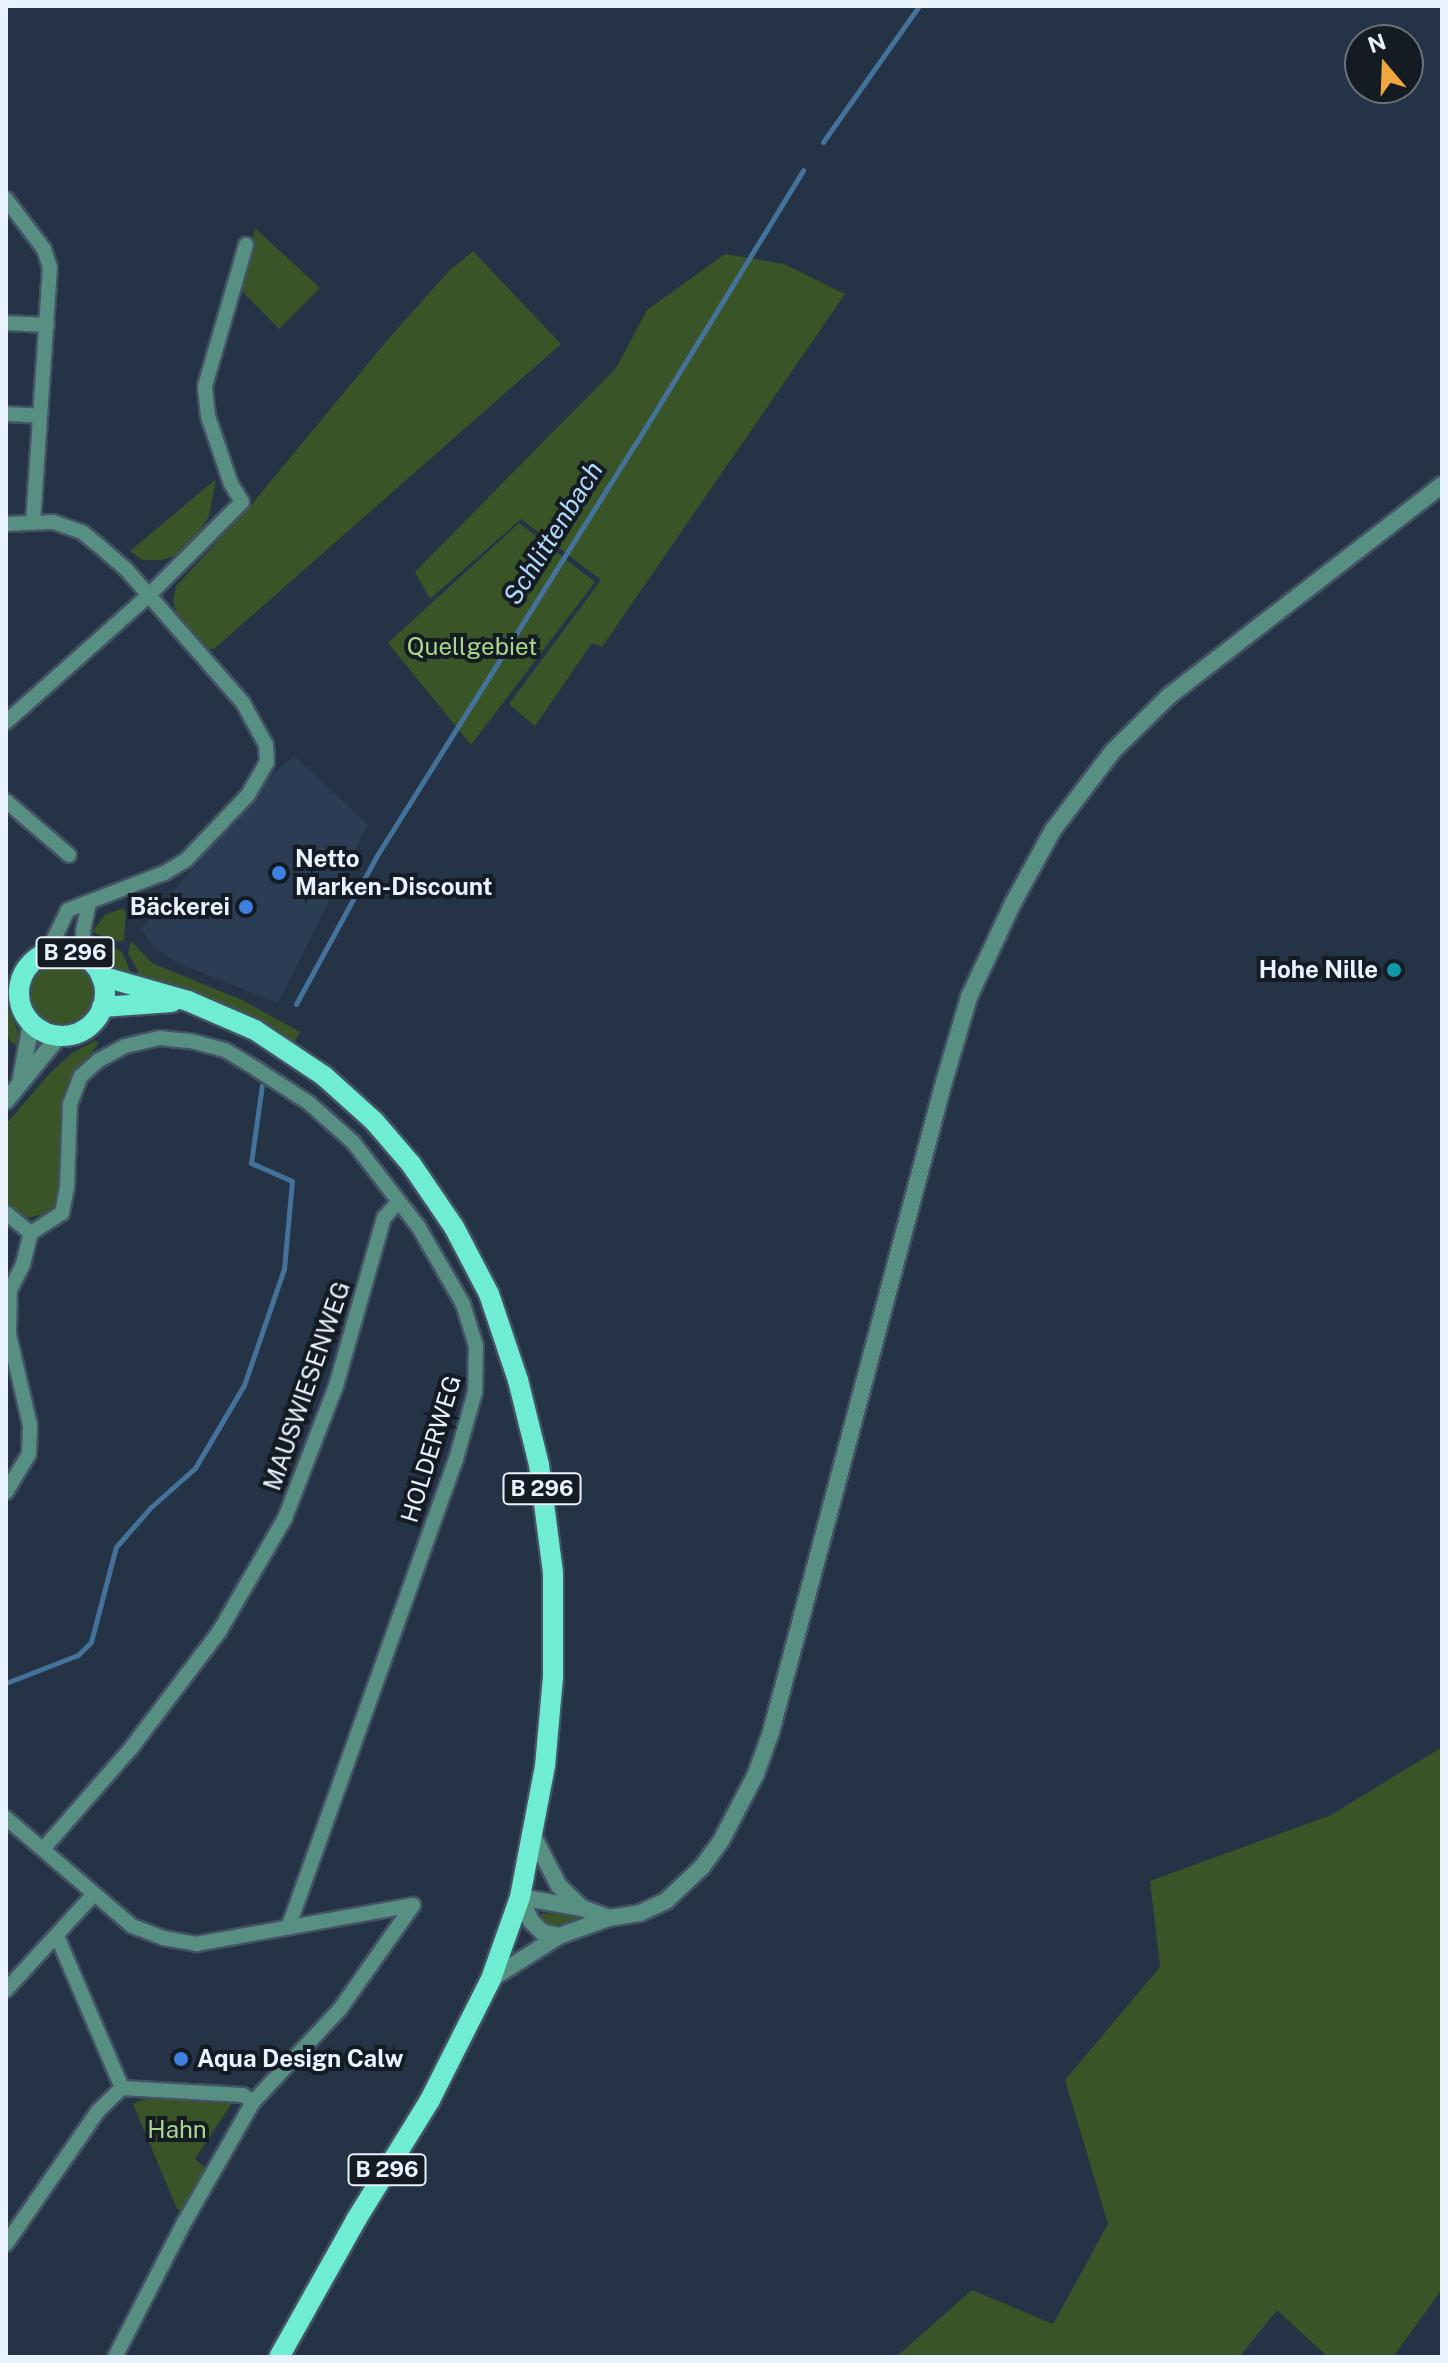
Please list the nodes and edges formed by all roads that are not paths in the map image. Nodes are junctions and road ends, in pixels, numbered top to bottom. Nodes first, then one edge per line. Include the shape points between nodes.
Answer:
1 (6, 199) edge
2 (246, 245) dead end
3 (6, 323) edge
4 (47, 325) junction
5 (6, 414) edge
6 (40, 416) junction
7 (1442, 485) edge
8 (33, 521) junction
9 (6, 524) edge
10 (148, 596) junction
11 (6, 722) edge
12 (6, 801) edge
13 (69, 855) dead end
14 (89, 902) junction
15 (47, 953) junction
16 (84, 956) junction
17 (16, 970) edge
18 (101, 976) junction
19 (12, 991) edge
20 (188, 1001) junction
21 (102, 1007) junction
22 (31, 1024) junction
23 (59, 1036) junction
24 (20, 1083) junction
25 (6, 1101) edge
26 (398, 1202) junction
27 (6, 1213) edge
28 (31, 1233) junction
29 (6, 1492) edge
30 (6, 1818) edge
31 (532, 1834) junction
32 (44, 1848) junction
33 (93, 1895) junction
34 (520, 1897) junction
35 (582, 1908) junction
36 (609, 1918) junction
37 (288, 1927) junction
38 (57, 1936) junction
39 (559, 1936) junction
40 (491, 1979) junction
41 (6, 1990) edge
42 (122, 2088) junction
43 (253, 2102) junction
44 (6, 2244) edge
45 (115, 2357) edge
46 (279, 2357) edge

1 - 4 street via 44,249 50,267
2 - 10 street via 205,386 208,416 242,502
3 - 4 street
4 - 6 street
5 - 6 street
6 - 8 street
7 - 36 street via 1169,696 1113,751 1053,830 969,997 807,1608 756,1774 721,1841 682,1889 640,1913
8 - 9 street
8 - 10 street via 82,532 125,568
10 - 11 street
10 - 14 street via 243,703 262,732 267,762 247,796 186,860
12 - 13 street
14 - 15 street via 68,910
14 - 16 street
15 - 16 main road, B 296
15 - 17 main road, B 296
16 - 18 main road, B 296
17 - 19 main road, B 296
18 - 20 main road, B 296
18 - 21 main road, B 296
19 - 22 main road, B 296
20 - 21 main road, B 296
20 - 31 main road, B 296 via 255,1030 324,1076 374,1121 454,1227 489,1294 539,1465 553,1573 553,1677
21 - 23 main road via 85,1029
22 - 23 main road
22 - 24 street
23 - 24 street
24 - 25 street
26 - 28 street, HOLDERWEG via 353,1142 309,1103 225,1050 160,1038 125,1046 81,1076 70,1104 62,1213
26 - 32 street, MAUSWIESENWEG via 384,1218 336,1386 285,1518 219,1632 132,1747
26 - 37 street, HOLDERWEG via 463,1304 476,1346 478,1375 456,1459
27 - 28 street
28 - 29 street via 10,1290 9,1335 30,1425 29,1454
30 - 32 street
31 - 34 main road, B 296
31 - 35 street via 559,1886
32 - 33 street
33 - 37 street via 132,1926 196,1944
33 - 38 street
34 - 35 street
34 - 39 street via 531,1921 542,1932
34 - 40 main road, B 296
35 - 36 street
36 - 39 street
37 - 43 street via 413,1905 340,2009
38 - 41 street
38 - 42 street
39 - 40 street
40 - 46 main road, B 296 via 430,2100
42 - 43 street via 243,2095
42 - 44 street via 98,2111
43 - 45 street

